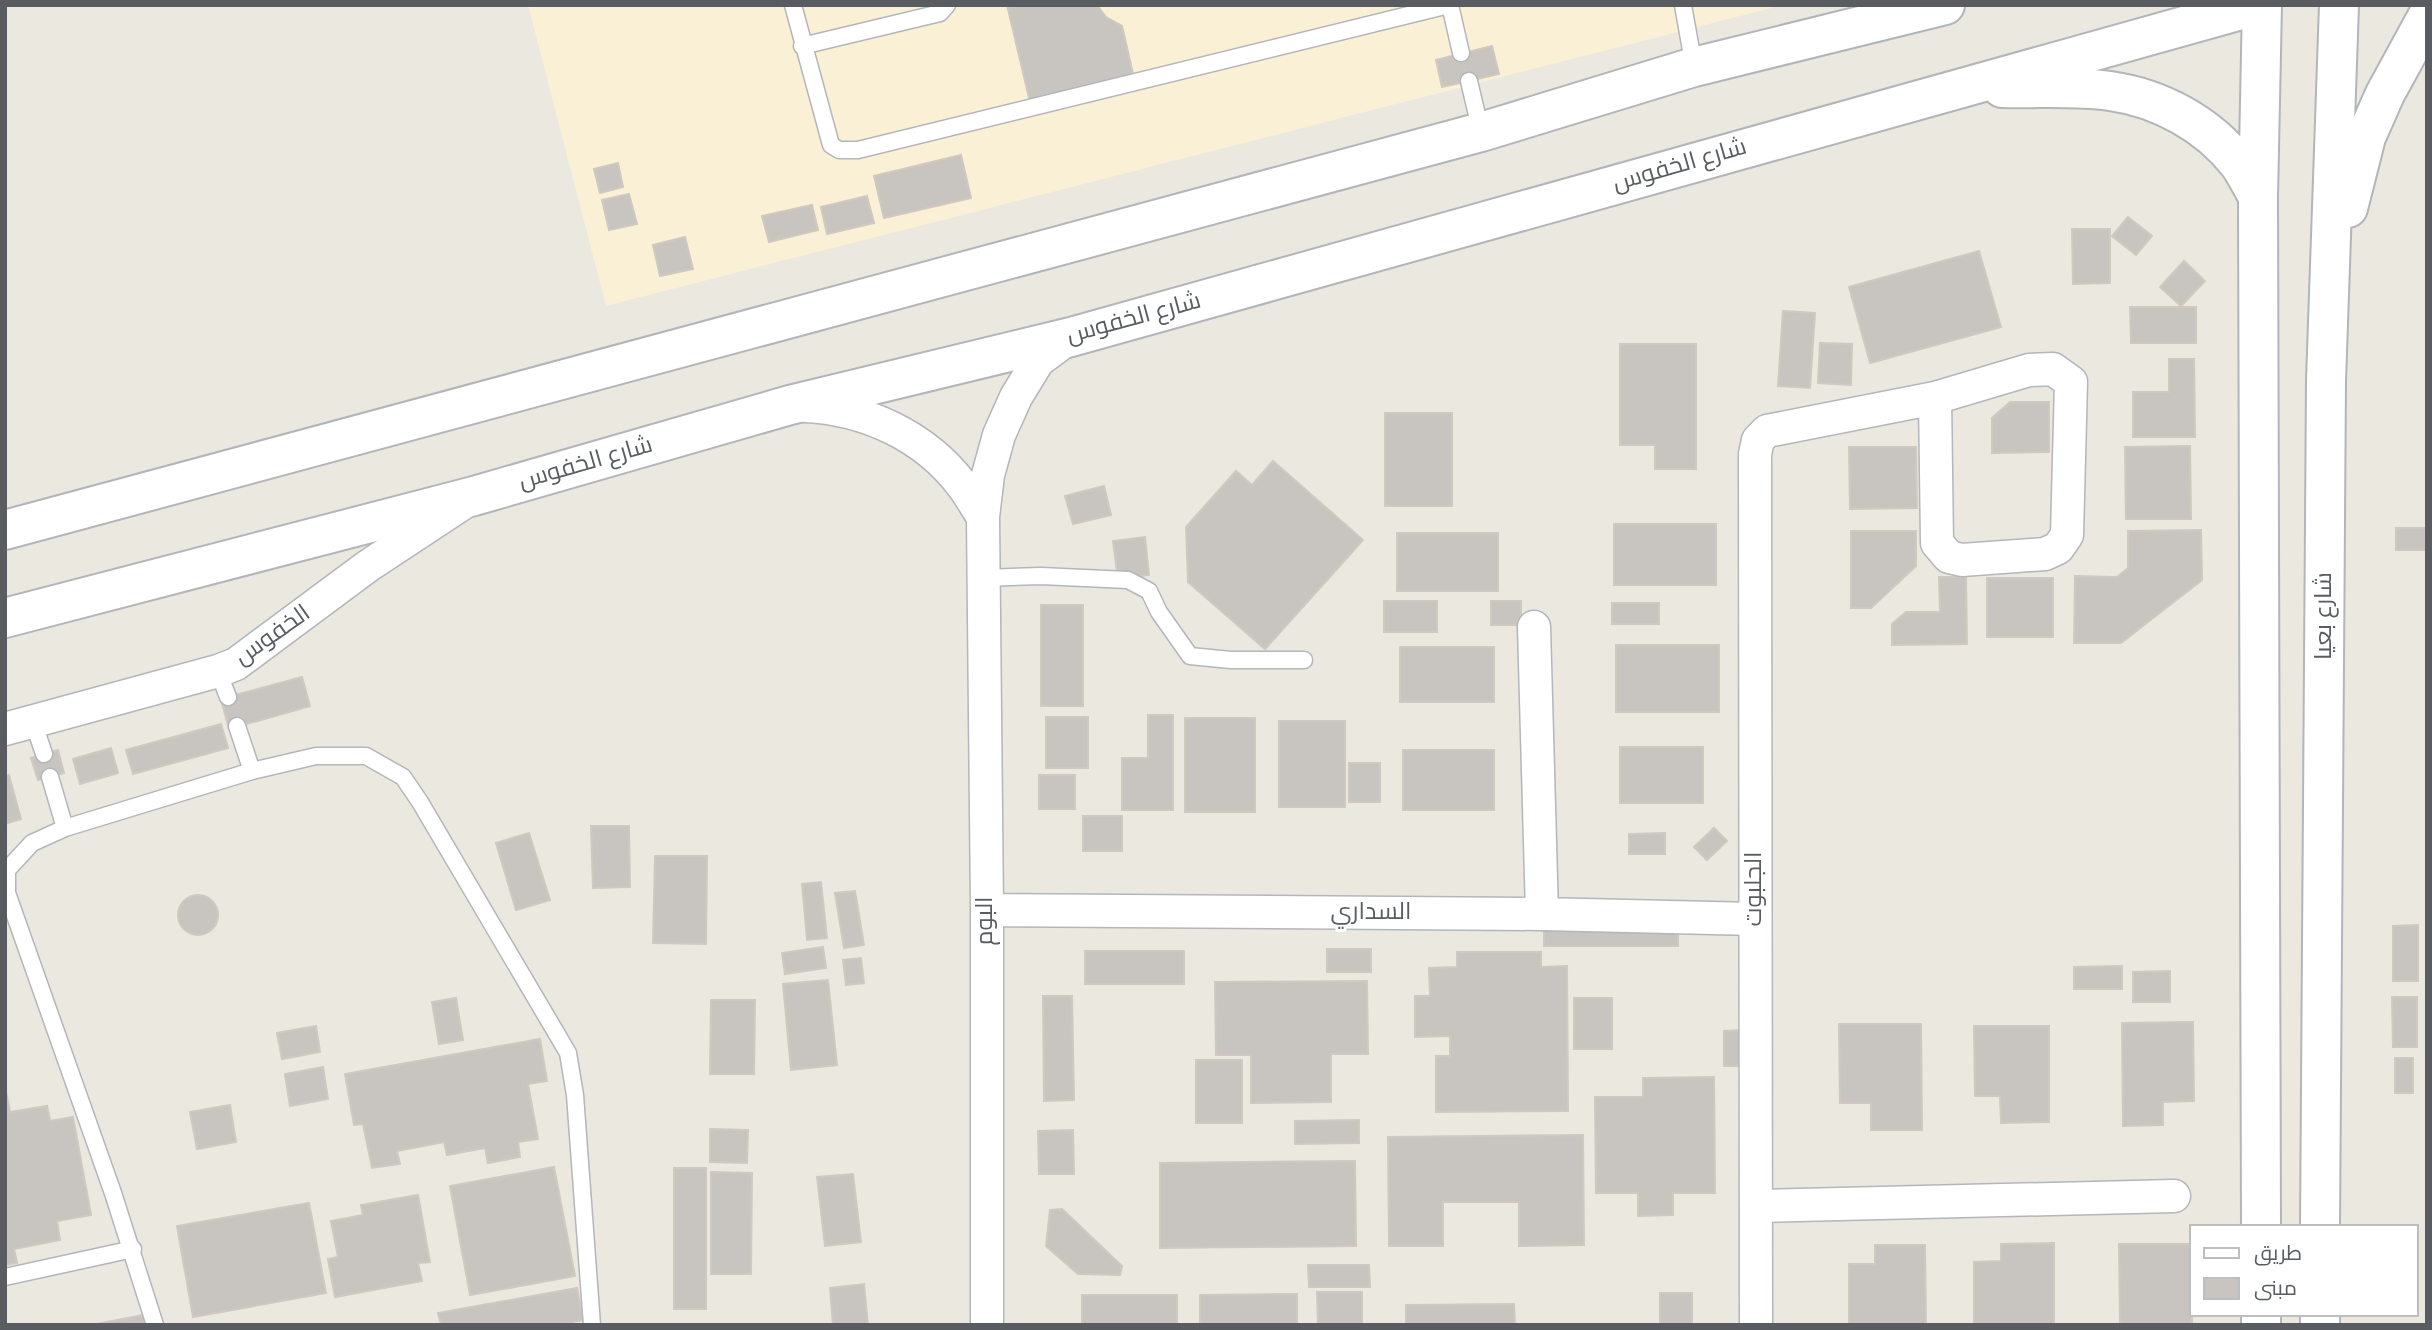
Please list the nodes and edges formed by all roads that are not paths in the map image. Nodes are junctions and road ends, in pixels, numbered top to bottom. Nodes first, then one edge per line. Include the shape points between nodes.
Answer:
1 (793, 5) edge
2 (947, 5) edge
3 (1450, 5) edge
4 (1683, 5) edge
5 (1945, 5) edge
6 (2261, 5) edge
7 (2339, 5) edge
8 (2427, 17) edge
9 (802, 46) junction
10 (1461, 53) dead end
11 (1694, 67) junction
12 (1469, 81) dead end
13 (1958, 88) junction
14 (1481, 132) junction
15 (2258, 197) junction
16 (2330, 285) junction
17 (1071, 337) junction
18 (1934, 398) junction
19 (790, 405) junction
20 (474, 496) junction
21 (983, 517) junction
22 (5, 530) edge
23 (983, 578) junction
24 (5, 618) edge
25 (1534, 627) dead end
26 (1304, 660) dead end
27 (19, 725) edge
28 (237, 726) dead end
29 (44, 754) dead end
30 (252, 772) junction
31 (50, 777) dead end
32 (65, 828) junction
33 (987, 910) junction
34 (1542, 914) junction
35 (1755, 919) junction
36 (2174, 1196) dead end
37 (1756, 1206) junction
38 (2261, 1225) edge
39 (2320, 1225) edge
40 (133, 1249) junction
41 (5, 1277) edge
42 (155, 1325) edge
43 (593, 1325) edge
44 (987, 1325) edge
45 (1756, 1325) edge

1 - 9 lane
2 - 9 lane via 940,13
3 - 9 lane via 858,150 831,145
3 - 10 lane
4 - 11 lane
5 - 11 street
6 - 13 street, شارع الخفوس
6 - 15 street
7 - 16 street, شارع بعيا
8 - 16 street via 2366,137
11 - 14 street
12 - 14 lane
13 - 15 street via 2109,90 2146,99 2181,114 2213,136 2239,164
13 - 17 street, شارع الخفوس
14 - 22 street
15 - 38 street
16 - 39 street, شارع بعيا
17 - 19 street, شارع الخفوس
17 - 21 street, البوم via 1038,361 1016,397 988,475
18 - 18 street via 2029,370 2053,369 2071,382 2067,535 2058,548 2045,554 1962,560 1949,557 1937,543
18 - 35 street, الجلبوت via 1766,430 1758,439
19 - 20 street, شارع الخفوس
19 - 21 street via 829,407 867,416 903,432 962,484
20 - 24 street, شارع الخفوس
20 - 27 street, الخفوس via 368,566 236,664 223,684
21 - 23 street, البوم
23 - 26 lane via 1128,580 1149,590 1190,656
23 - 33 street, البوم
25 - 34 street
27 - 29 lane
28 - 30 lane
30 - 32 lane
30 - 43 lane via 316,756 366,756 402,777 420,802 568,1052
31 - 32 lane
32 - 40 lane via 32,843 7,870 7,893
33 - 34 street, السداري
33 - 44 street, البوم
34 - 35 street, السداري
35 - 37 street, الجلبوت
36 - 37 street
37 - 45 street, الجلبوت
40 - 41 lane
40 - 42 lane

